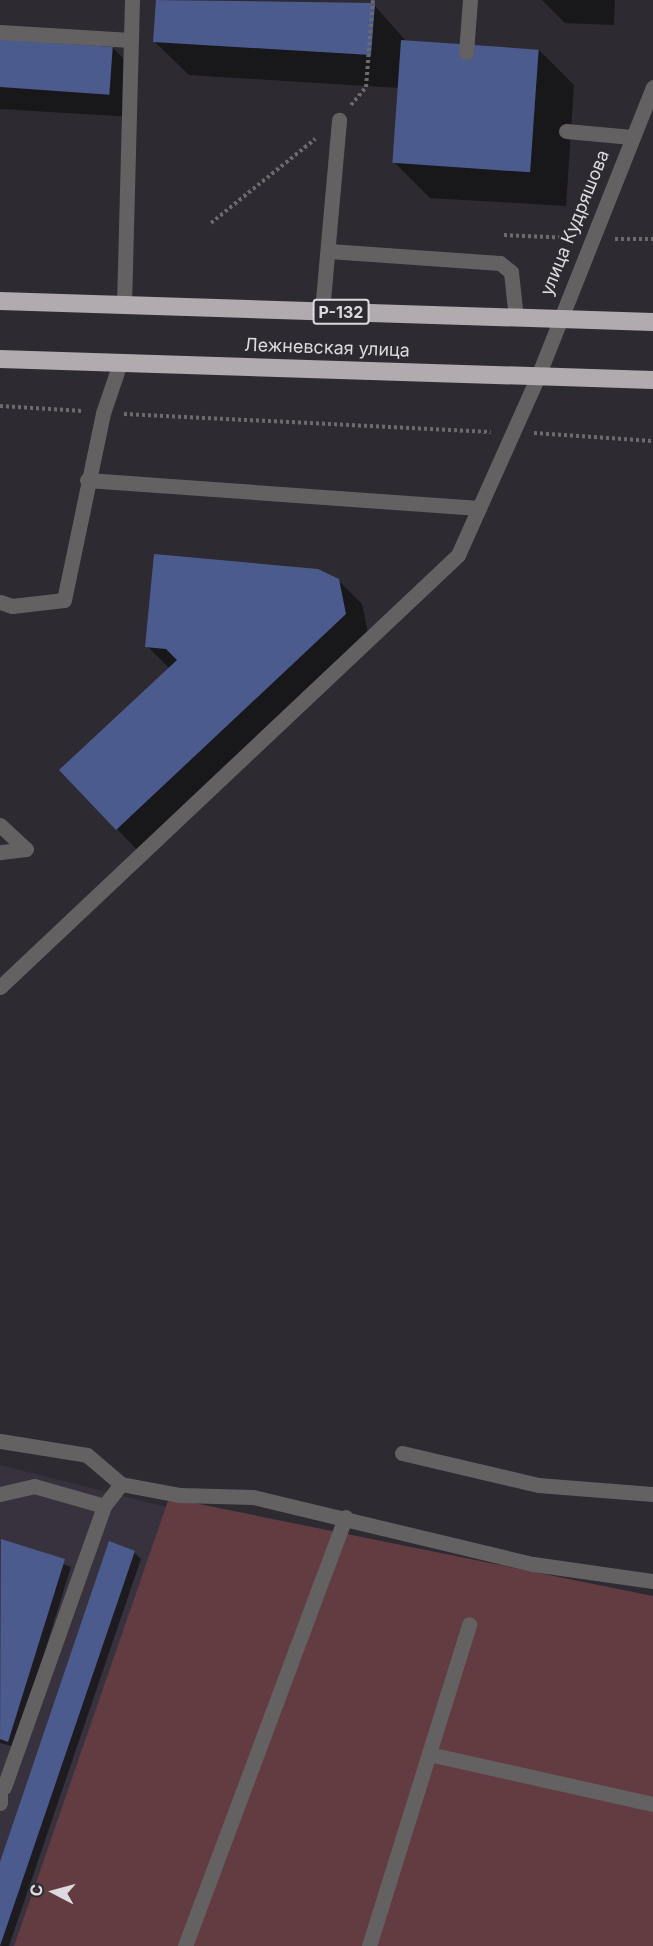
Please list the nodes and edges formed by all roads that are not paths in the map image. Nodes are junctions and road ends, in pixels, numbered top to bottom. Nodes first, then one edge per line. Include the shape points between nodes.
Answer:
1 (132, 0) edge
2 (470, 0) edge
3 (0, 32) edge
4 (131, 40) junction
5 (466, 52) dead end
6 (653, 87) edge
7 (339, 120) dead end
8 (566, 131) dead end
9 (632, 137) junction
10 (329, 251) junction
11 (0, 301) edge
12 (124, 305) junction
13 (322, 311) junction
14 (516, 318) junction
15 (557, 319) junction
16 (653, 322) edge
17 (0, 359) edge
18 (120, 363) junction
19 (538, 376) junction
20 (653, 380) edge
21 (87, 480) junction
22 (479, 508) junction
23 (0, 602) edge
24 (0, 825) edge
25 (0, 852) edge
26 (0, 987) edge
27 (0, 1441) edge
28 (402, 1453) dead end
29 (121, 1484) junction
30 (0, 1494) edge
31 (653, 1494) edge
32 (104, 1506) junction
33 (345, 1517) junction
34 (653, 1581) edge
35 (469, 1624) dead end
36 (429, 1754) junction
37 (2, 1787) edge
38 (0, 1803) edge
39 (653, 1804) edge
40 (185, 1946) edge
41 (369, 1946) edge

1 - 4 street
2 - 5 street
3 - 4 street
4 - 12 street
6 - 9 street, улица Кудряшова
7 - 10 street
8 - 9 street
9 - 15 street, улица Кудряшова
10 - 13 street
10 - 14 street via 500,263 511,272
11 - 12 highway, Лежневская улица / Р-132
12 - 13 highway, Лежневская улица / Р-132
13 - 14 highway, Лежневская улица / Р-132
14 - 15 highway, Лежневская улица / Р-132
15 - 16 highway, Лежневская улица / Р-132
15 - 19 street, улица Кудряшова
17 - 18 highway, Лежневская улица
18 - 19 highway, Лежневская улица
18 - 21 street via 103,412
19 - 20 highway, Лежневская улица
19 - 22 street, улица Кудряшова
21 - 22 street
21 - 23 street via 64,600 12,606
22 - 26 street, улица Кудряшова via 458,555
24 - 25 street via 26,849
27 - 29 street via 87,1455
28 - 31 street via 538,1485
29 - 32 street
29 - 33 street via 180,1495 253,1497
30 - 32 street via 34,1486
32 - 37 street
33 - 34 street via 533,1564
33 - 40 street
35 - 36 street
36 - 39 street
36 - 41 street
37 - 38 street

